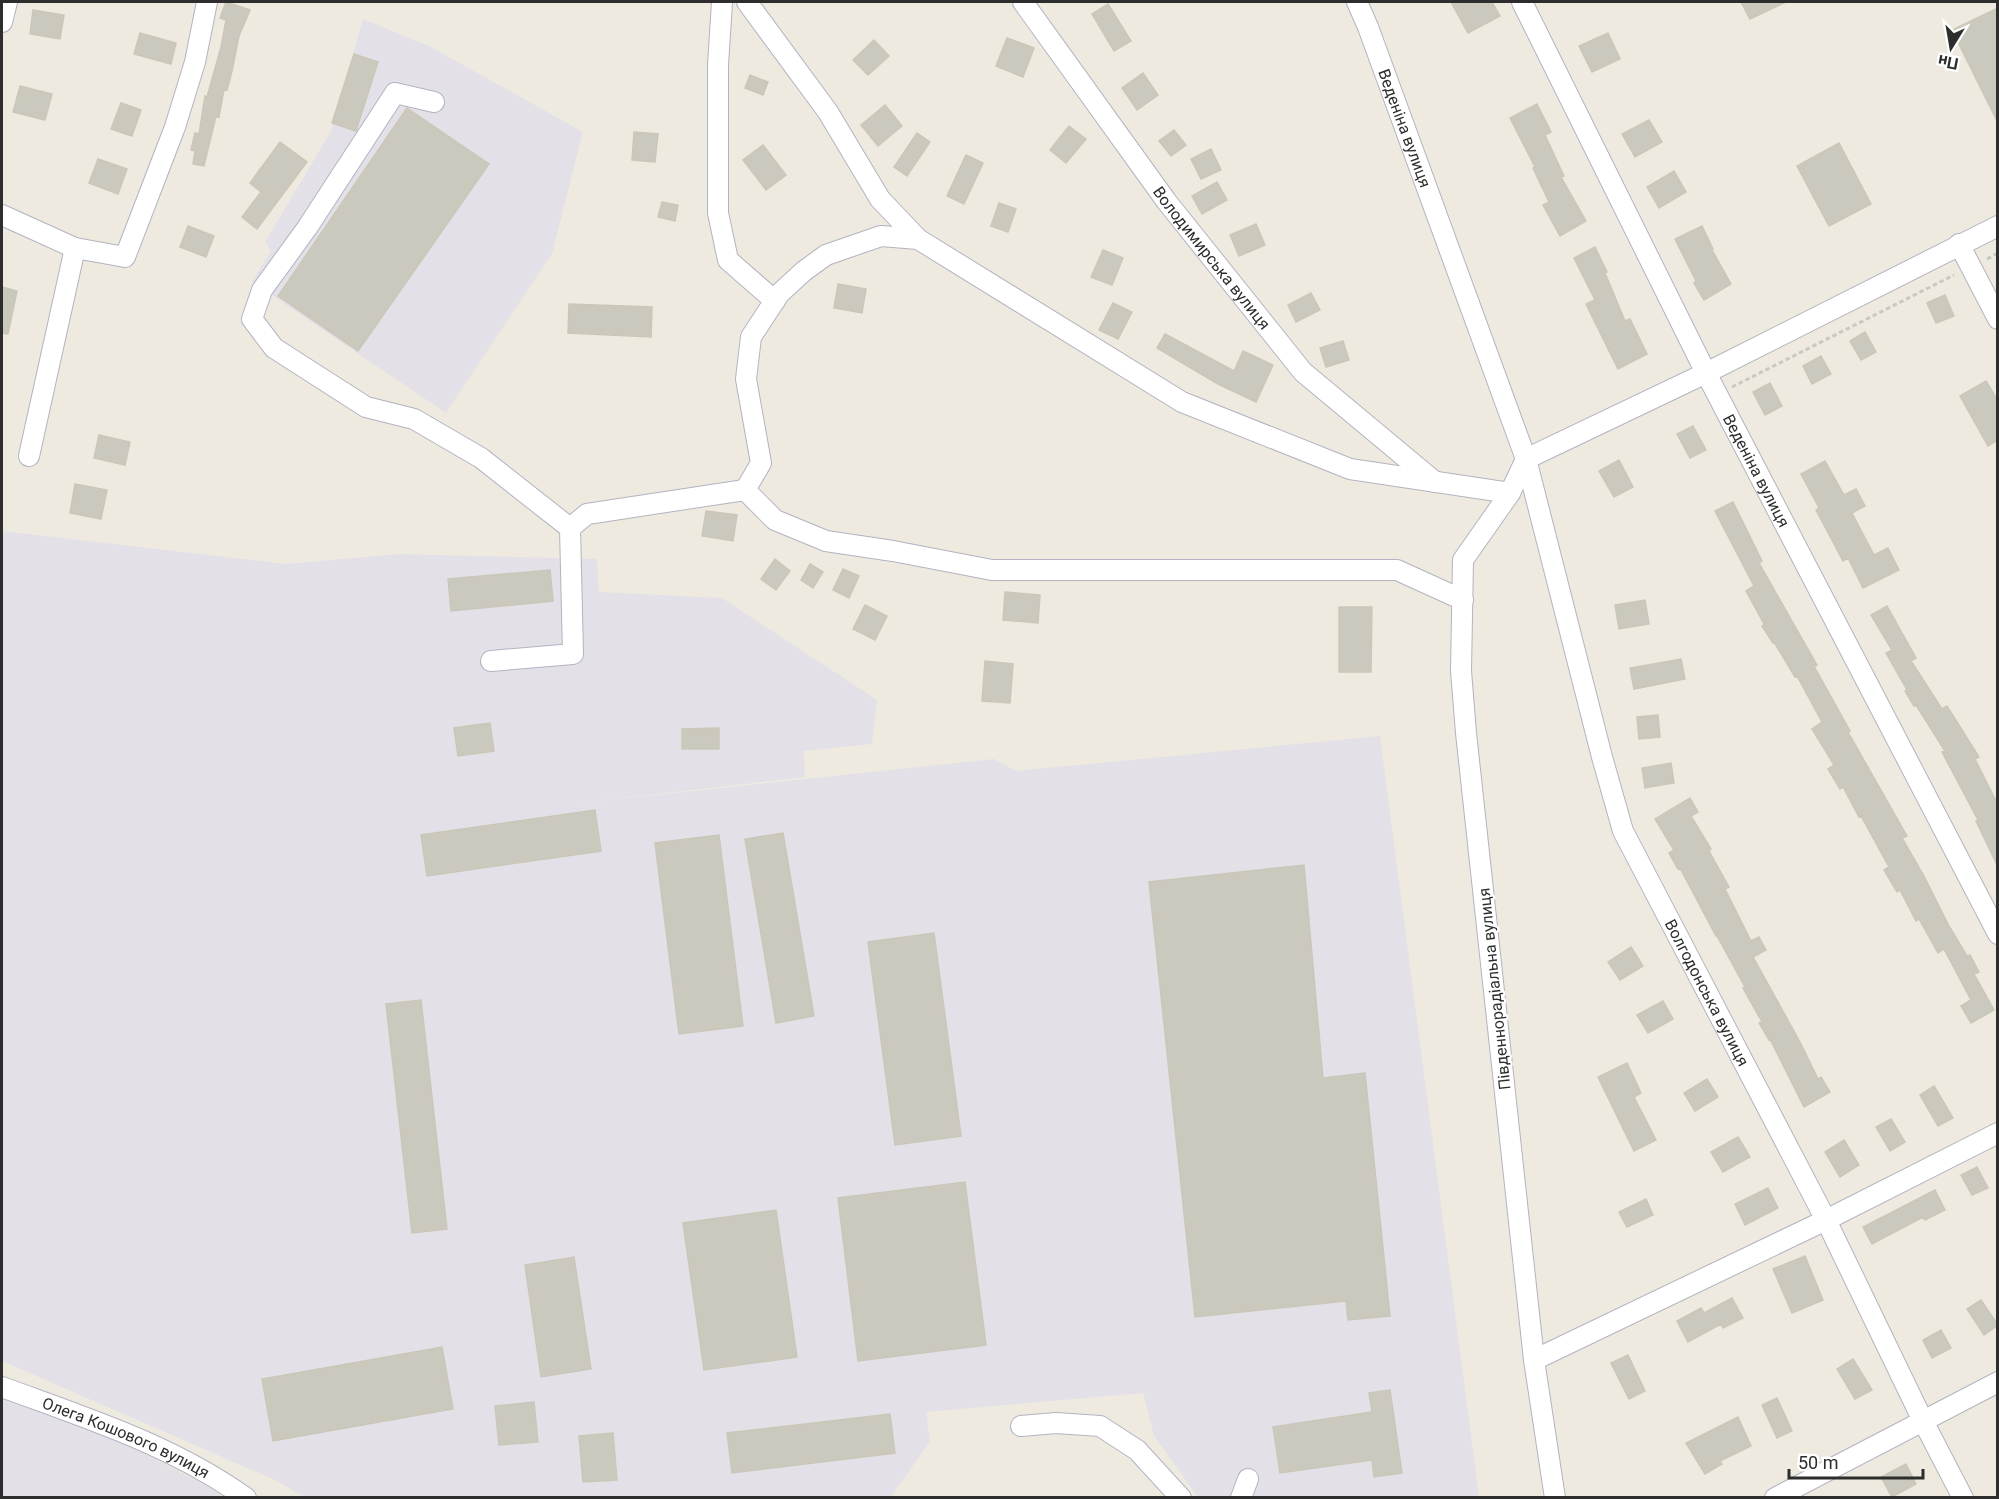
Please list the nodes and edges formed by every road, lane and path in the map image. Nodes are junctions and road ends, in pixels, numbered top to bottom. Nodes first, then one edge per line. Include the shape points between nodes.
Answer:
1 (7, 2) edge
2 (207, 2) edge
3 (722, 2) edge
4 (747, 2) edge
5 (1023, 2) edge
6 (1357, 2) edge
7 (1522, 2) edge
8 (2, 22) edge
9 (434, 102) dead end
10 (2, 215) edge
11 (1998, 226) edge
12 (918, 239) junction
13 (1959, 244) junction
14 (75, 249) junction
15 (1970, 267) junction
16 (775, 301) junction
17 (1998, 319) edge
18 (1706, 373) junction
19 (1717, 394) junction
20 (29, 456) dead end
21 (1526, 459) junction
22 (1435, 482) junction
23 (745, 490) junction
24 (1510, 493) junction
25 (570, 528) junction
26 (1462, 600) junction
27 (491, 661) dead end
28 (1998, 934) edge
29 (1998, 1133) edge
30 (1826, 1220) junction
31 (1534, 1360) junction
32 (1998, 1382) edge
33 (2, 1387) edge
34 (1923, 1420) junction
35 (1021, 1426) dead end
36 (1248, 1479) dead end
37 (246, 1497) edge
38 (1181, 1497) edge
39 (1241, 1497) edge
40 (1555, 1497) edge
41 (1775, 1497) edge
42 (1964, 1497) edge

1 - 8 street
2 - 14 street via 195,62 175,127 125,257
3 - 16 street via 718,213 728,261
4 - 12 street via 828,112 880,199
5 - 22 street, Володимирська вулиця via 1167,202 1303,372
6 - 21 street, Веденіна вулиця
7 - 18 street, Веденіна вулиця
9 - 25 street via 395,93 262,290 252,319 274,348 366,406 414,419 482,458
10 - 14 street
11 - 13 street
12 - 16 street via 881,236 826,255
12 - 22 street via 1182,402 1350,469
13 - 15 street
13 - 18 street
14 - 20 street
15 - 17 street
15 - 19 path
16 - 23 street via 751,337 746,379 761,463
18 - 19 street, Веденіна вулиця
18 - 21 street
19 - 28 street, Веденіна вулиця
21 - 24 street, Південнорадіальна вулиця
21 - 30 street, Волгодонська вулиця via 1623,831
22 - 24 street
23 - 25 street via 587,514
23 - 26 street via 775,520 826,541 992,570 1397,570
24 - 26 street, Південнорадіальна вулиця via 1463,560
25 - 27 street via 573,654
26 - 31 street, Південнорадіальна вулиця via 1461,670 1466,733
29 - 30 street
30 - 31 street
30 - 34 street, Волгодонська вулиця
31 - 40 street, Південнорадіальна вулиця
32 - 34 street
33 - 37 street, Олега Кошового вулиця via 136,1436 217,1477
34 - 41 street
34 - 42 street, Волгодонська вулиця
35 - 38 street via 1100,1426 1137,1450
36 - 39 street

